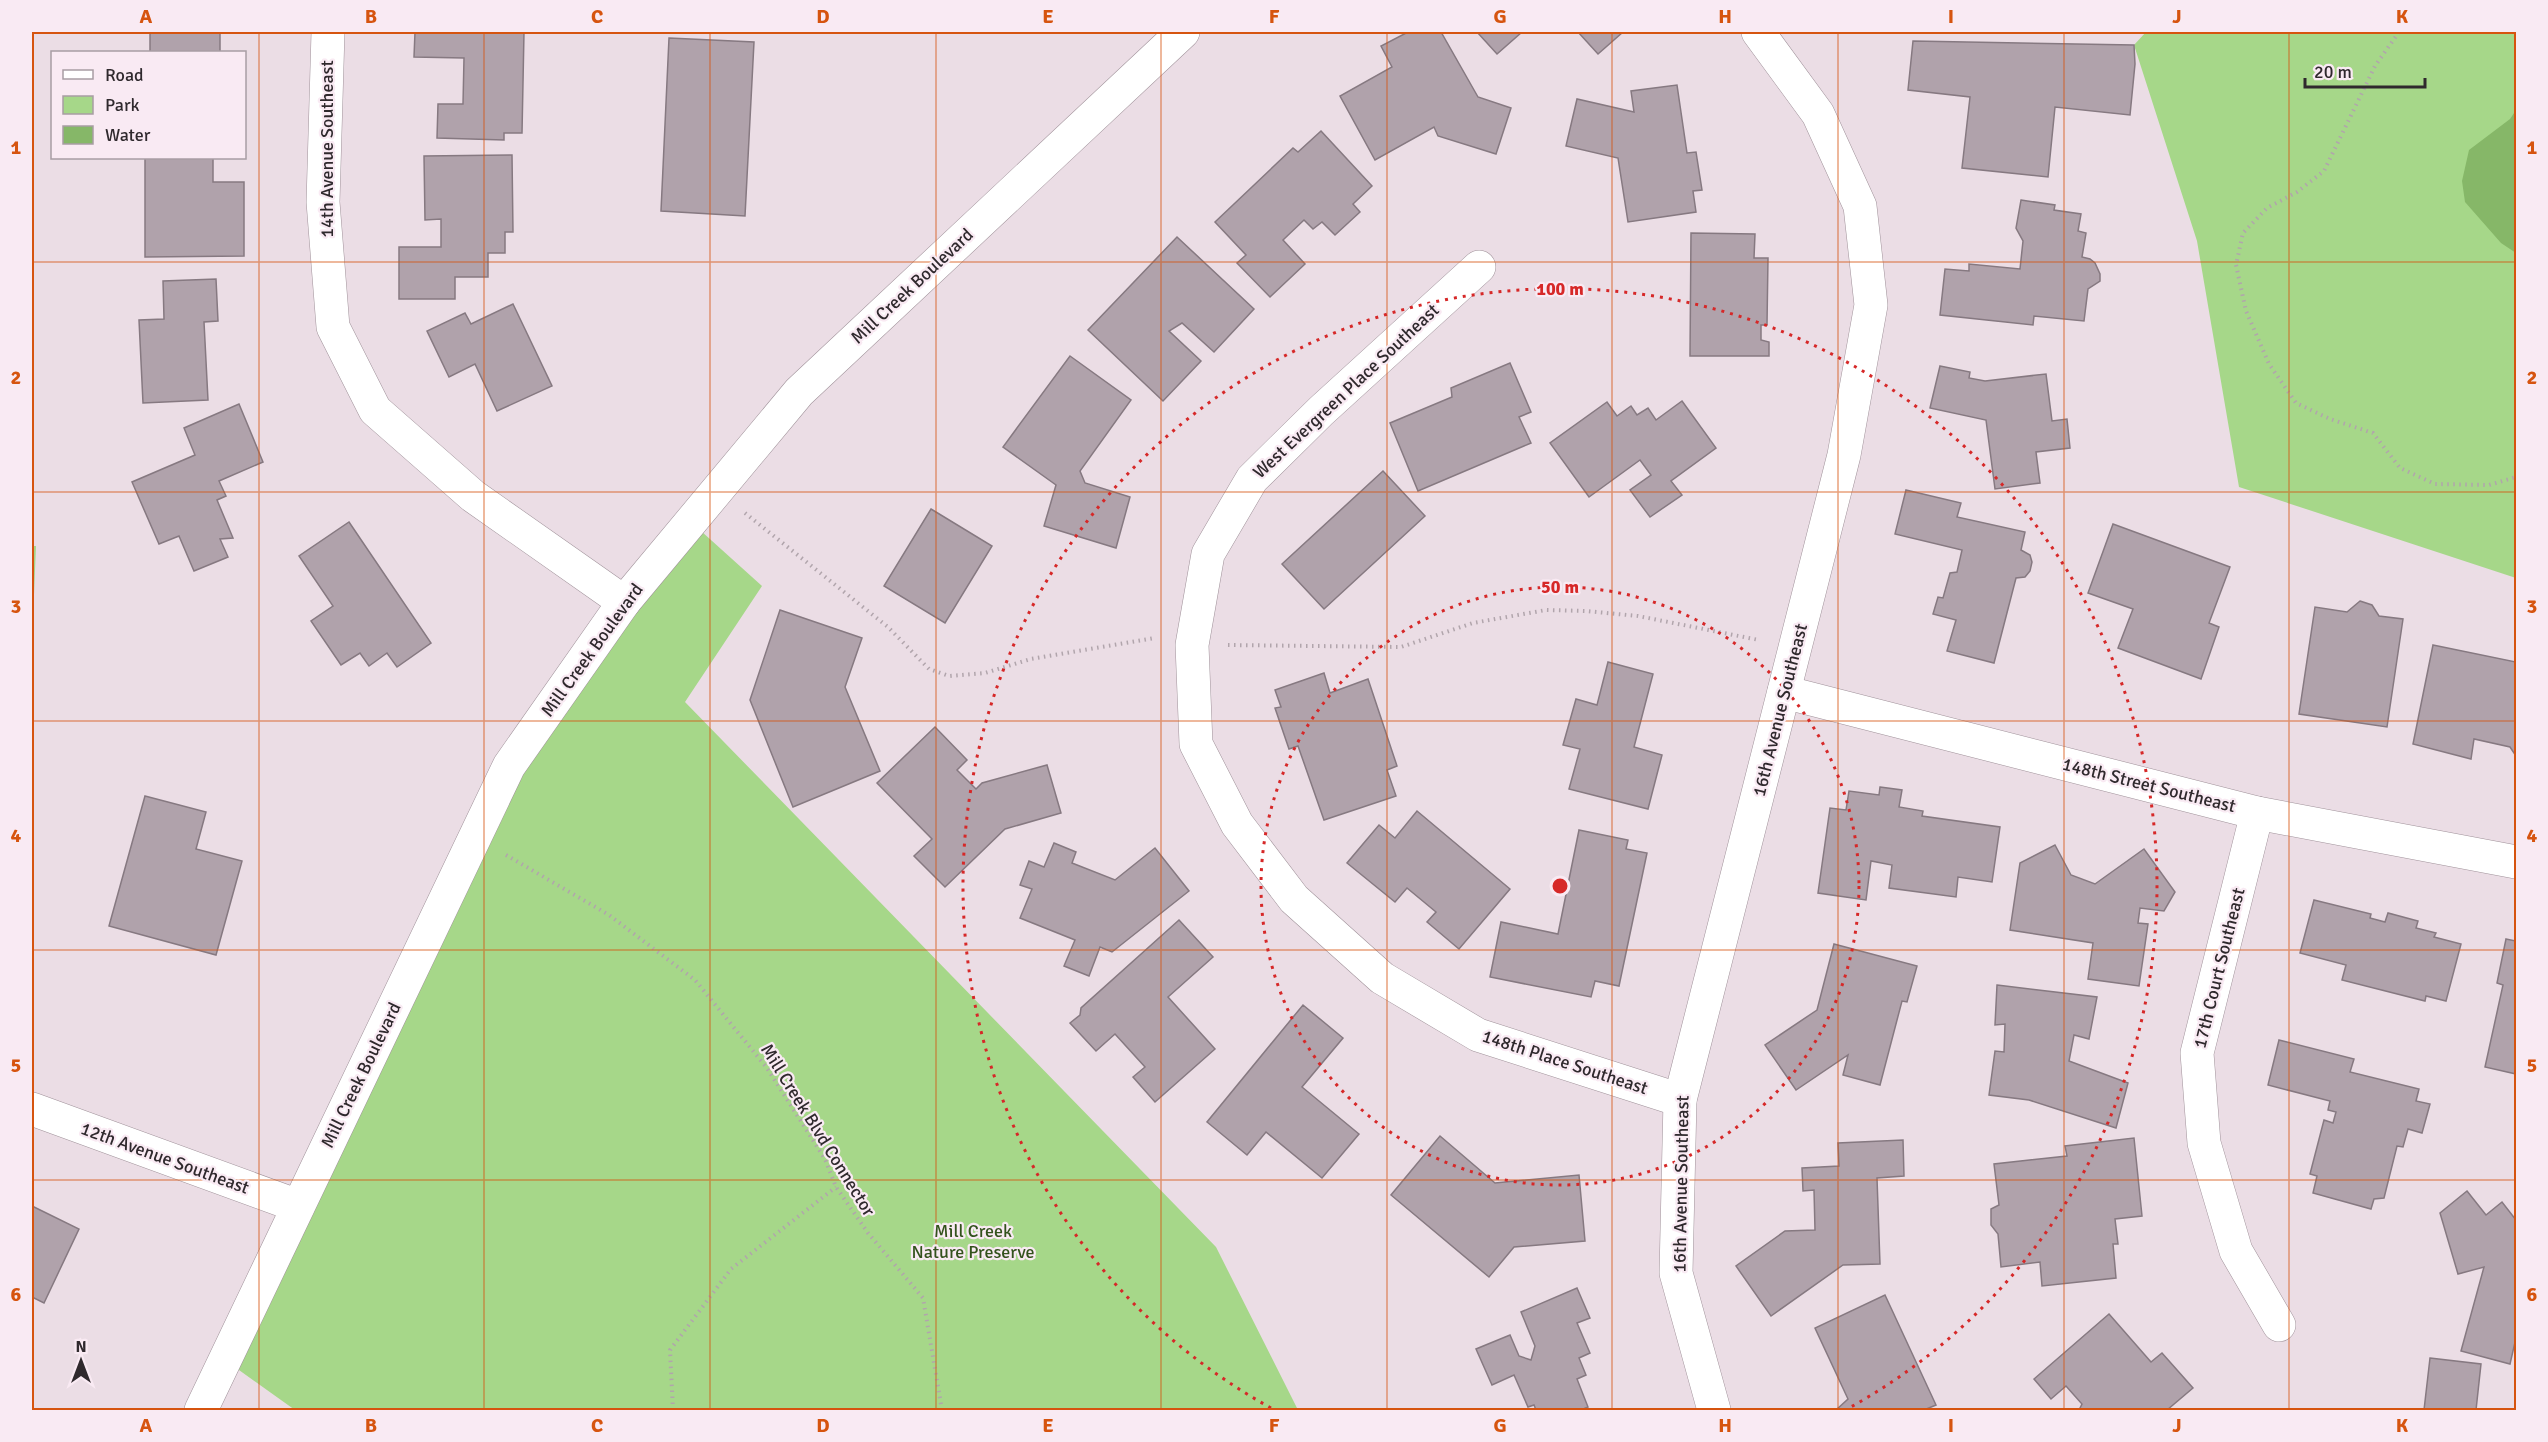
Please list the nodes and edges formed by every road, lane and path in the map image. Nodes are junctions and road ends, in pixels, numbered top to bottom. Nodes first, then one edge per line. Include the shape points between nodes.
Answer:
1 (328, 32) edge
2 (1183, 32) edge
3 (1758, 32) edge
4 (2399, 32) edge
5 (1479, 267) dead end
6 (2517, 477) edge
7 (1208, 554) joint
8 (624, 602) junction
9 (1784, 692) junction
10 (2257, 813) junction
11 (475, 837) junction
12 (2517, 862) edge
13 (1680, 1100) junction
14 (32, 1109) edge
15 (836, 1188) junction
16 (298, 1206) junction
17 (2279, 1325) dead end
18 (201, 1410) edge
19 (673, 1410) edge
20 (942, 1410) edge
21 (1714, 1410) edge

1 - 8 street, 14th Avenue Southeast via 323,202 333,327 375,410 473,496
2 - 8 street, Mill Creek Boulevard via 799,392
3 - 9 street, 16th Avenue Southeast via 1818,114 1860,206 1871,305 1844,455
4 - 6 path via 2375,66 2324,171 2267,208 2243,233 2235,265 2246,310 2269,364 2296,403 2373,433 2400,468 2435,484 2488,485
5 - 7 street, West Evergreen Place Southeast via 1252,479
7 - 13 street, 148th Place Southeast via 1192,645 1196,744 1237,824 1294,898 1382,978 1478,1035
8 - 11 street, Mill Creek Boulevard via 508,766
9 - 10 street, 148th Street Southeast
9 - 13 street, 16th Avenue Southeast
10 - 12 street, 148th Street Southeast
10 - 17 street, 17th Court Southeast via 2197,1053 2204,1143 2236,1251
11 - 15 path, Mill Creek Blvd Connector via 609,915 695,980 767,1068 825,1159
11 - 16 street, Mill Creek Boulevard
13 - 21 street, 16th Avenue Southeast via 1676,1273
14 - 16 street, 12th Avenue Southeast
15 - 19 path via 731,1269 670,1350
15 - 20 path, Mill Creek Blvd Connector via 923,1298
16 - 18 street, Mill Creek Boulevard

